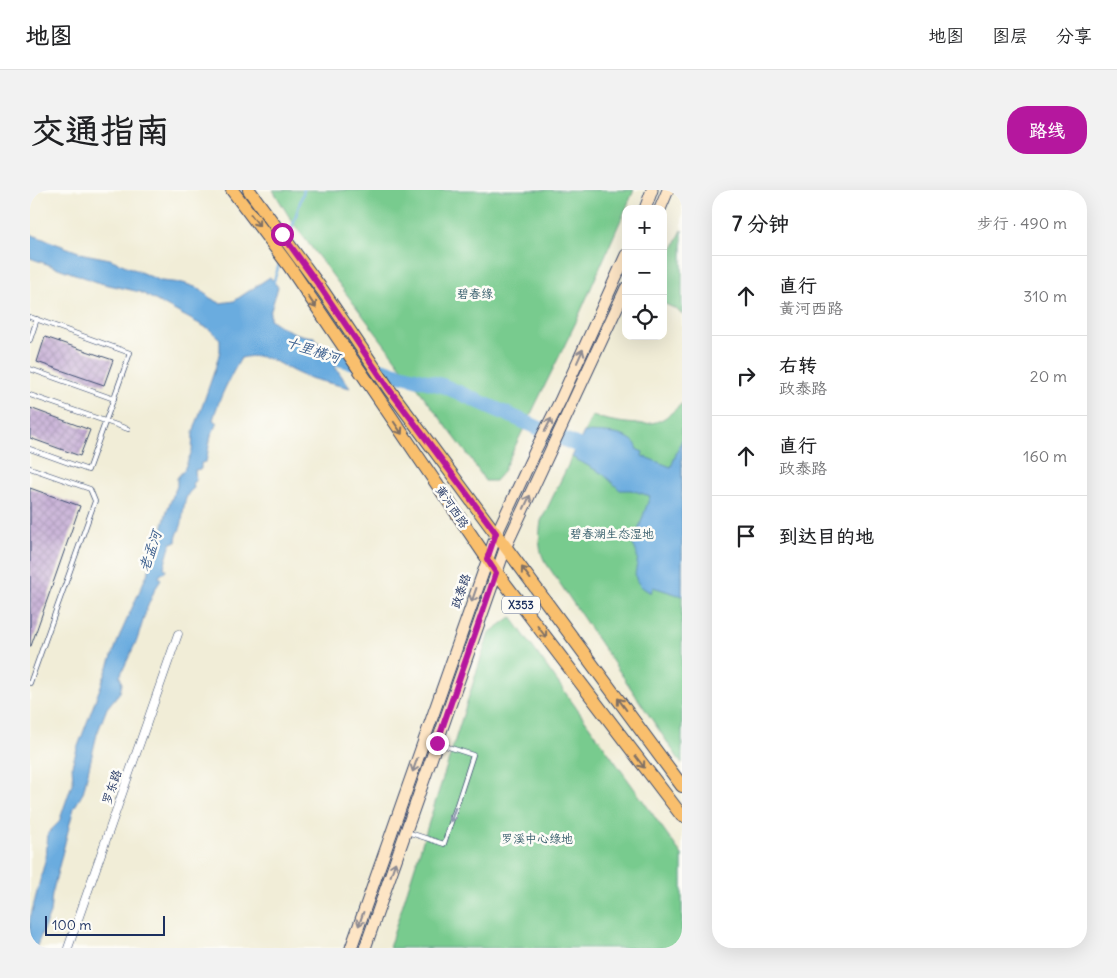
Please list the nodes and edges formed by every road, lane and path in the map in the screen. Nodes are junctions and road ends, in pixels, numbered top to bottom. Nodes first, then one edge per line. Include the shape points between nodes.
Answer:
1 (232, 190) edge
2 (249, 190) edge
3 (652, 190) edge
4 (668, 190) edge
5 (646, 205) edge
6 (662, 205) edge
7 (622, 264) edge
8 (623, 295) edge
9 (30, 317) edge
10 (37, 319) junction
11 (30, 340) edge
12 (30, 370) edge
13 (30, 395) edge
14 (114, 399) junction
15 (106, 421) junction
16 (128, 429) dead end
17 (30, 449) edge
18 (30, 468) edge
19 (496, 533) junction
20 (506, 546) junction
21 (487, 559) junction
22 (496, 573) junction
23 (178, 634) dead end
24 (30, 682) edge
25 (437, 743) junction
26 (682, 786) edge
27 (682, 816) edge
28 (406, 831) junction
29 (68, 948) edge
30 (351, 948) edge
31 (365, 948) edge

1 -> 21 main road, 黄河西路 / X353 via 278,250
2 - 19 main road, 黄河西路 / X353 via 389,389
3 - 5 main road
4 - 6 main road
19 -> 7 main road, 政泰路
20 -> 8 main road
9 - 10 lane
10 - 11 lane
10 - 14 lane via 130,353
12 - 14 lane
13 - 15 lane
14 - 15 lane
15 - 16 lane
15 - 17 lane via 88,470
18 - 24 lane via 90,489 95,501
19 - 20 main road, 黄河西路 / X353
19 - 21 main road, 政泰路
20 - 22 main road
26 -> 20 main road, 黄河西路 / X353
21 - 22 main road, 黄河西路 / X353
21 -> 30 main road, 政泰路
22 - 25 main road
22 -> 27 main road, 黄河西路 / X353
23 - 29 street, 罗东路
25 - 28 main road
25 -> 28 lane via 473,755 444,844
31 -> 28 main road

